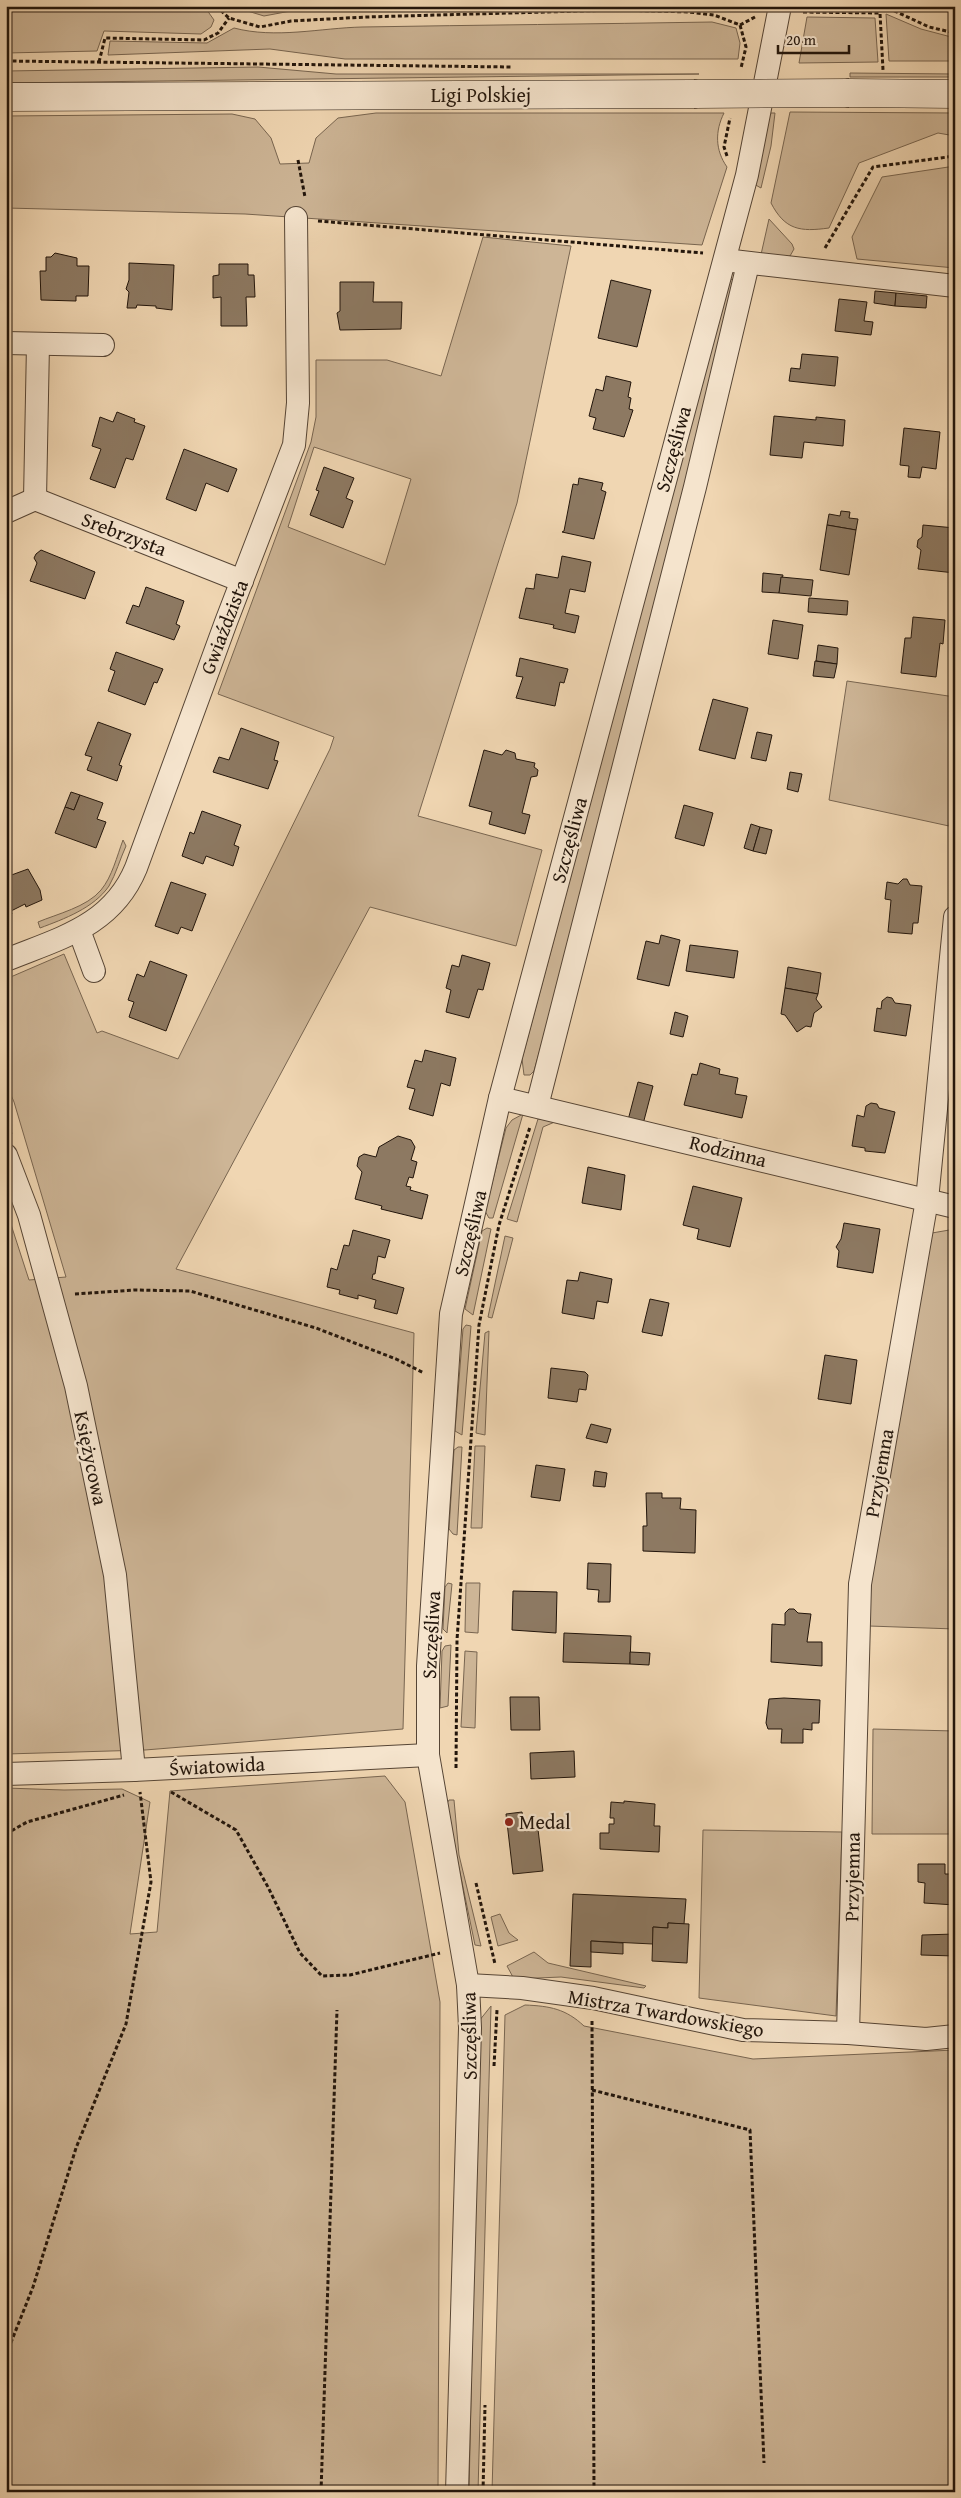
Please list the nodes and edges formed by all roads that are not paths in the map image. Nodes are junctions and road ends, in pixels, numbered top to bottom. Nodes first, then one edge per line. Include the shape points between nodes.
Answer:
1 (780, 8) edge
2 (955, 94) edge
3 (6, 97) edge
4 (303, 219) road end
5 (715, 256) junction
6 (748, 264) junction
7 (955, 286) edge
8 (6, 343) edge
9 (38, 344) junction
10 (103, 345) dead end
11 (35, 500) junction
12 (6, 512) edge
13 (242, 580) junction
14 (955, 917) edge
15 (78, 930) junction
16 (6, 960) edge
17 (94, 971) dead end
18 (500, 1098) junction
19 (537, 1106) junction
20 (9, 1146) edge
21 (927, 1200) junction
22 (955, 1207) edge
23 (428, 1755) junction
24 (6, 1774) edge
25 (137, 1780) junction
26 (468, 1985) junction
27 (848, 2034) junction
28 (955, 2036) edge
29 (457, 2492) edge

1 - 5 street, Szczęśliwa via 747,175
2 - 3 main road, Ligi Polskiej, bridge
4 - 13 street, Gwiaździsta via 294,445
5 - 6 street
5 - 18 street, Szczęśliwa
6 - 7 street
6 - 19 street via 693,496
8 - 9 street
9 - 10 street
9 - 11 street
11 - 12 street
11 - 13 street, Srebrzysta
13 - 15 street, Gwiaździsta via 132,877 112,906
14 - 21 street, Przyjemna
15 - 16 street, Gwiaździsta
15 - 17 street
18 - 19 street, Rodzinna
18 - 23 street, Szczęśliwa via 451,1314 428,1666
19 - 21 street, Rodzinna
20 - 25 street, Księżycowa via 76,1386 115,1575
21 - 22 street, Rodzinna
21 - 27 street, Przyjemna via 860,1584
23 - 25 street, Światowida
23 - 26 street, Szczęśliwa
24 - 25 street, Światowida
26 - 27 street, Mistrza Twardowskiego via 522,1988 593,1998 743,2030
26 - 29 street, Szczęśliwa via 471,2056
27 - 28 street, Mistrza Twardowskiego via 926,2039

